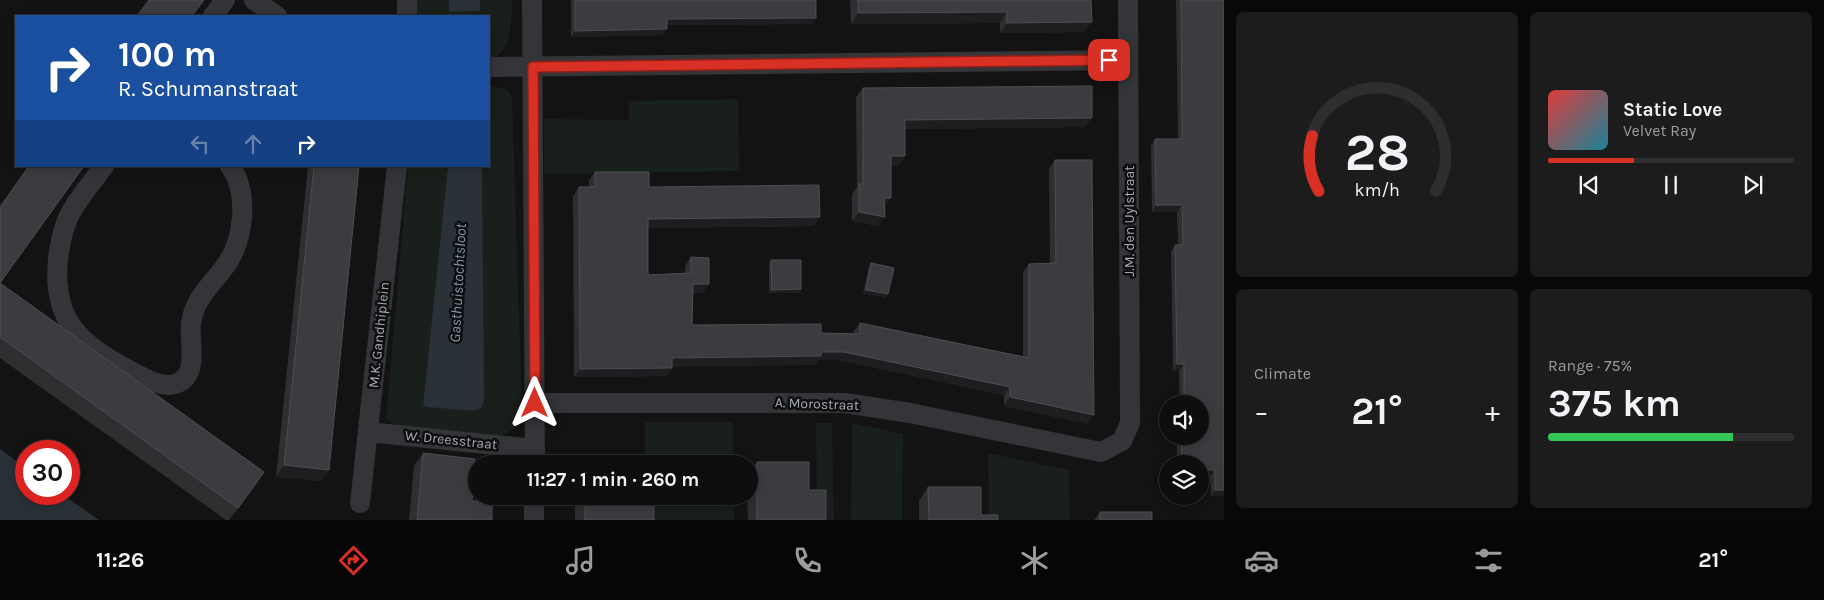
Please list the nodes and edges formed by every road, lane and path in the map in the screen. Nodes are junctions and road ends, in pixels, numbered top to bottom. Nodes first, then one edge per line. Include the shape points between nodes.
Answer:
1 (225, 0) edge
2 (254, 0) edge
3 (407, 0) edge
4 (532, 0) edge
5 (1128, 0) edge
6 (214, 15) edge
7 (276, 15) edge
8 (407, 15) edge
9 (1128, 60) junction
10 (533, 67) junction
11 (490, 68) edge
12 (103, 167) edge
13 (231, 167) edge
14 (397, 167) edge
15 (535, 403) junction
16 (368, 432) junction
17 (1122, 441) joint
18 (522, 455) edge
19 (535, 455) edge
20 (360, 503) dead end
21 (534, 505) edge
22 (534, 520) edge

1 - 6 street
2 - 7 street
3 - 8 street
4 - 10 street, W. Dreesstraat
5 - 9 street, J.M. den Uylstraat
9 - 10 street
9 - 17 street, J.M. den Uylstraat via 1130,423
10 - 11 street
10 - 15 street, W. Dreesstraat
12 - 13 street via 70,213 60,241 56,283 61,310 78,335 117,364 154,383 178,383 187,376 192,366 191,322 198,300 224,268 239,238 242,206 236,174
14 - 16 street, M.K. Gandhiplein
15 - 17 street, A. Morostraat via 845,403 1101,452
15 - 19 street, W. Dreesstraat
16 - 18 street, W. Dreesstraat
16 - 20 street, M.K. Gandhiplein
21 - 22 street

